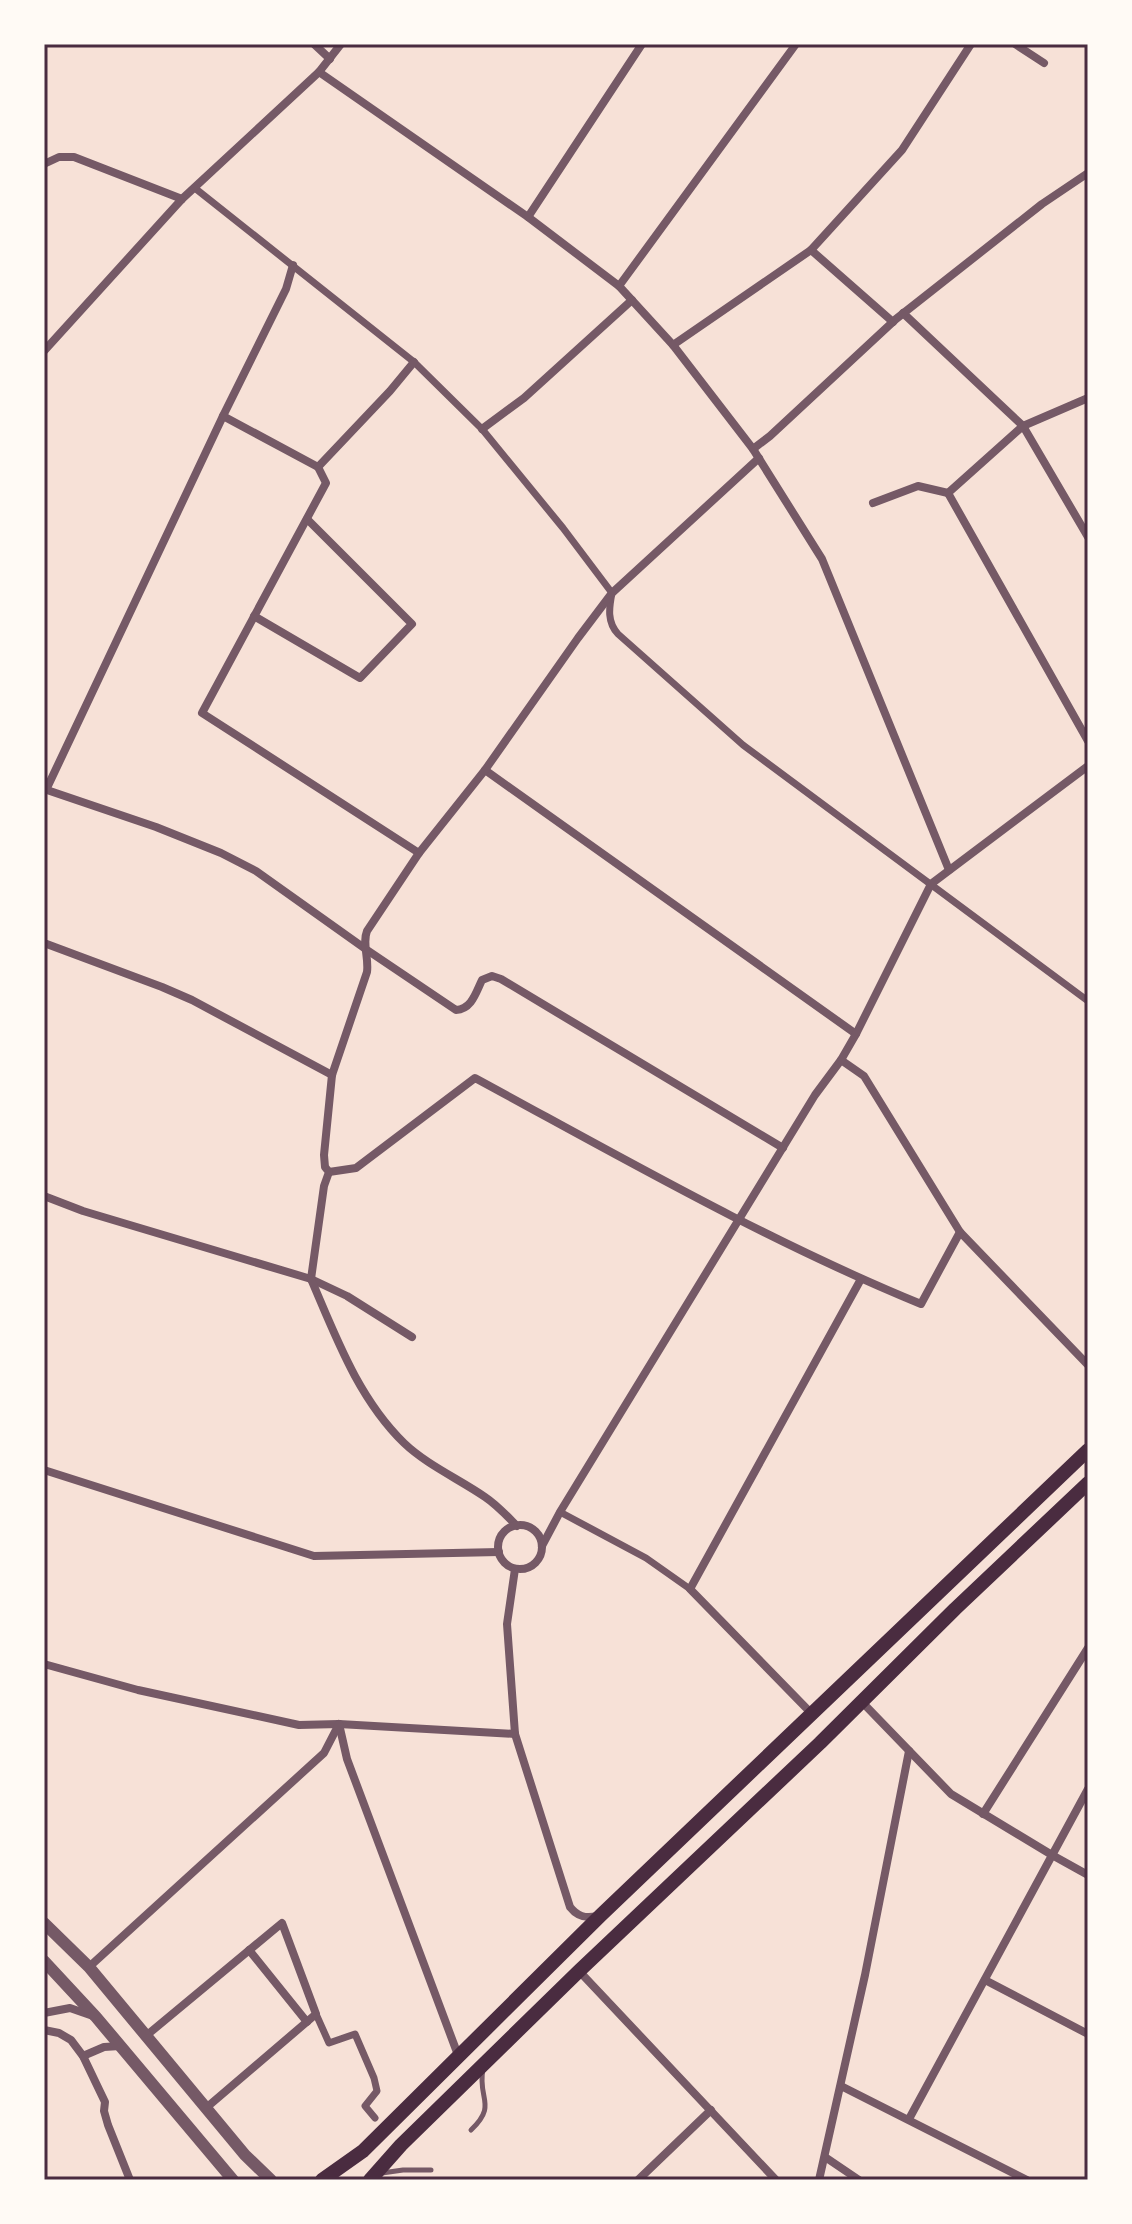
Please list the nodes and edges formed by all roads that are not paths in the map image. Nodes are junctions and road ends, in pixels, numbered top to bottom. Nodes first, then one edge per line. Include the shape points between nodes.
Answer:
1 (314, 44) edge
2 (341, 44) edge
3 (642, 44) edge
4 (796, 44) edge
5 (971, 44) edge
6 (1015, 44) edge
7 (330, 59) junction
8 (1044, 63) dead end
9 (319, 72) junction
10 (44, 164) edge
11 (1088, 173) edge
12 (196, 189) junction
13 (182, 199) junction
14 (528, 217) junction
15 (811, 250) junction
16 (293, 265) junction
17 (619, 286) junction
18 (632, 300) junction
19 (903, 313) junction
20 (893, 322) junction
21 (673, 345) junction
22 (44, 351) edge
23 (414, 362) junction
24 (1088, 398) edge
25 (223, 416) junction
26 (1023, 426) junction
27 (482, 429) junction
28 (753, 449) junction
29 (759, 458) junction
30 (318, 467) junction
31 (948, 493) junction
32 (873, 503) dead end
33 (307, 519) junction
34 (1088, 537) edge
35 (612, 593) junction
36 (254, 616) junction
37 (1088, 741) edge
38 (1088, 766) edge
39 (485, 770) junction
40 (45, 789) edge
41 (419, 853) junction
42 (949, 870) junction
43 (931, 884) junction
44 (44, 943) edge
45 (367, 950) junction
46 (1088, 1001) edge
47 (856, 1034) junction
48 (841, 1060) junction
49 (332, 1075) junction
50 (783, 1148) junction
51 (329, 1172) junction
52 (44, 1196) edge
53 (740, 1219) junction
54 (960, 1232) junction
55 (311, 1279) junction
56 (861, 1279) junction
57 (412, 1337) dead end
58 (1088, 1365) edge
59 (1088, 1450) edge
60 (44, 1470) edge
61 (1088, 1483) edge
62 (560, 1512) junction
63 (517, 1526) junction
64 (542, 1546) junction
65 (499, 1552) junction
66 (515, 1569) junction
67 (690, 1589) junction
68 (1088, 1648) edge
69 (44, 1664) edge
70 (861, 1701) junction
71 (812, 1714) junction
72 (339, 1724) junction
73 (515, 1734) junction
74 (909, 1751) junction
75 (1088, 1789) edge
76 (983, 1814) junction
77 (1052, 1855) junction
78 (1088, 1875) edge
79 (601, 1915) junction
80 (44, 1923) edge
81 (249, 1950) junction
82 (44, 1961) edge
83 (89, 1967) junction
84 (579, 1971) junction
85 (985, 1980) junction
86 (44, 2013) edge
87 (316, 2014) junction
88 (96, 2017) junction
89 (307, 2022) junction
90 (44, 2030) edge
91 (1088, 2034) edge
92 (147, 2035) junction
93 (120, 2046) junction
94 (458, 2055) junction
95 (83, 2056) junction
96 (485, 2063) junction
97 (841, 2086) junction
98 (206, 2108) junction
99 (711, 2110) junction
100 (375, 2118) dead end
101 (909, 2119) junction
102 (471, 2130) dead end
103 (825, 2157) junction
104 (431, 2170) dead end
105 (372, 2178) edge
106 (130, 2180) edge
107 (233, 2180) edge
108 (271, 2180) edge
109 (322, 2180) edge
110 (638, 2180) edge
111 (776, 2180) edge
112 (819, 2180) edge
113 (859, 2180) edge
114 (1027, 2180) edge

1 - 7 street
2 - 7 street
3 - 14 street
4 - 17 street
5 - 15 street via 902,150
6 - 8 street
7 - 9 street
9 - 12 street
9 - 14 street
10 - 13 street via 74,157
11 - 19 street
12 - 13 street
12 - 16 street
13 - 22 street
14 - 17 street
15 - 20 street
15 - 21 street
16 - 23 street
16 - 25 street
17 - 18 street
18 - 21 street
18 - 27 street
19 - 20 street
19 - 26 street
20 - 28 street
21 - 28 street
23 - 27 street
23 - 30 street
24 - 26 street
25 - 30 street
25 - 40 street
26 - 31 street
26 - 34 street
27 - 35 street
28 - 29 street
29 - 35 street
29 - 42 street via 822,559
30 - 33 street via 326,483
31 - 32 street via 918,486
31 - 37 street
33 - 36 street
33 - 36 street via 412,624 360,678
35 - 39 street
35 - 43 street via 610,619 618,634 743,745
36 - 41 street via 202,713
38 - 42 street
39 - 41 street
39 - 47 street
40 - 45 street via 231,857
41 - 45 street via 367,931
42 - 43 street
43 - 46 street
43 - 47 street
44 - 49 street via 192,1000
45 - 49 street via 367,972
45 - 50 street via 456,1010 468,1006 482,980 501,979
47 - 48 street
48 - 50 street
48 - 54 street via 864,1076
49 - 51 street via 324,1155
50 - 53 street
51 - 53 street via 356,1168 475,1078
51 - 55 street
52 - 55 street
53 - 56 street
53 - 62 street
54 - 56 street via 921,1304
54 - 58 street
55 - 57 street
55 - 63 street via 349,1367 393,1430 417,1453 489,1499
56 - 67 street
59 - 71 main road
60 - 65 street via 314,1556
61 - 70 main road
62 - 64 street
62 - 67 street via 646,1558
63 - 64 street via 534,1530
63 - 65 street via 502,1535
64 - 66 street via 533,1565
65 - 66 street
66 - 73 street via 507,1624
67 - 71 street
68 - 76 street
69 - 72 street via 299,1725
70 - 74 street
70 - 84 main road
71 - 79 main road
72 - 73 street
72 - 83 street via 324,1753
72 - 94 street via 347,1759
73 - 79 street via 570,1907 580,1916
74 - 76 street via 951,1794
74 - 97 street
75 - 77 street
76 - 77 street
77 - 78 street
77 - 85 street
79 - 94 main road
80 - 83 street
81 - 87 street via 282,1923
81 - 89 street
81 - 92 street
82 - 88 street
83 - 92 street
84 - 96 main road
84 - 99 street
85 - 91 street
85 - 101 street
86 - 88 street via 70,2008
87 - 89 street
87 - 100 street via 329,2043 355,2034 374,2078 377,2091 365,2106
88 - 93 street
89 - 98 street
90 - 95 street via 71,2040
92 - 98 street
93 - 95 street
93 - 107 street
94 - 109 main road via 363,2151
95 - 106 street via 105,2102 108,2125
96 - 102 lane via 486,2111
96 - 105 main road
97 - 101 street
97 - 103 street
98 - 108 street
99 - 110 street
99 - 111 street
101 - 114 street
103 - 112 street
103 - 113 street
104 - 105 lane

